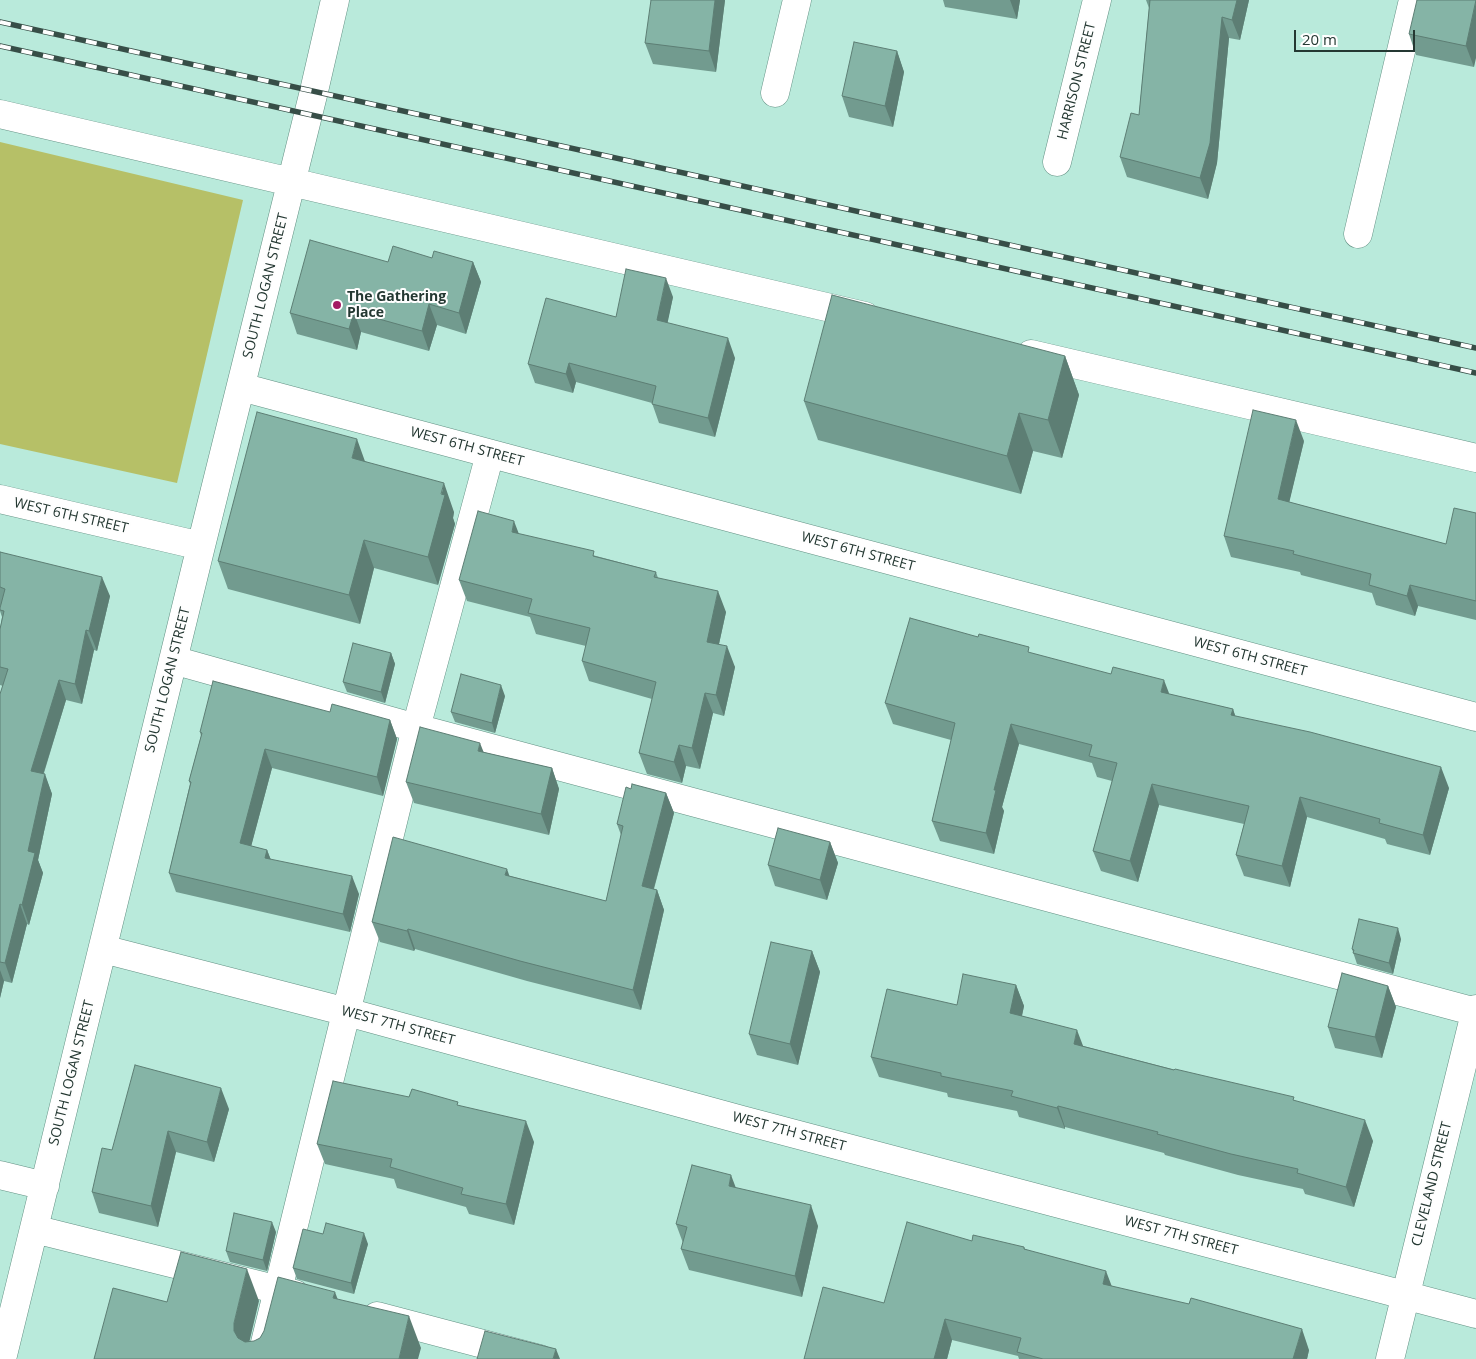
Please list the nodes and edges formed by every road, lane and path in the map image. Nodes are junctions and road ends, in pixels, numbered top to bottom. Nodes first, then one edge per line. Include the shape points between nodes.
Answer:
1 (335, 0) edge
2 (797, 0) edge
3 (1097, 0) edge
4 (1413, 0) edge
5 (776, 92) dead end
6 (0, 114) edge
7 (1057, 162) dead end
8 (292, 182) junction
9 (1358, 234) dead end
10 (894, 322) edge
11 (1010, 350) edge
12 (240, 387) junction
13 (490, 454) junction
14 (1476, 458) edge
15 (0, 499) edge
16 (201, 546) junction
17 (173, 660) junction
18 (1476, 718) edge
19 (416, 728) junction
20 (103, 949) junction
21 (1476, 1011) edge
22 (346, 1012) junction
23 (0, 1175) edge
24 (45, 1186) junction
25 (34, 1229) junction
26 (278, 1290) junction
27 (1405, 1295) junction
28 (316, 1300) edge
29 (353, 1310) edge
30 (1476, 1314) edge
31 (2, 1359) edge
32 (261, 1359) edge
33 (540, 1359) edge
34 (1390, 1359) edge

1 - 8 street, SOUTH LOGAN STREET
2 - 5 street
3 - 7 street, HARRISON STREET
4 - 9 street
6 - 8 street
8 - 10 street
8 - 12 street, SOUTH LOGAN STREET
11 - 14 street
12 - 13 street, WEST 6TH STREET
12 - 16 street, SOUTH LOGAN STREET
13 - 18 street, WEST 6TH STREET
13 - 19 street
15 - 16 street, WEST 6TH STREET
16 - 17 street, SOUTH LOGAN STREET
17 - 19 street
17 - 20 street, SOUTH LOGAN STREET
19 - 21 street
19 - 22 street
20 - 22 street, WEST 7TH STREET
20 - 24 street, SOUTH LOGAN STREET
21 - 27 street, CLEVELAND STREET
22 - 26 street
22 - 27 street, WEST 7TH STREET
23 - 24 street
24 - 25 street, SOUTH LOGAN STREET
25 - 26 street
25 - 31 street, SOUTH LOGAN STREET
26 - 28 street
26 - 32 street
27 - 30 street, WEST 7TH STREET
27 - 34 street, CLEVELAND STREET
29 - 33 street

